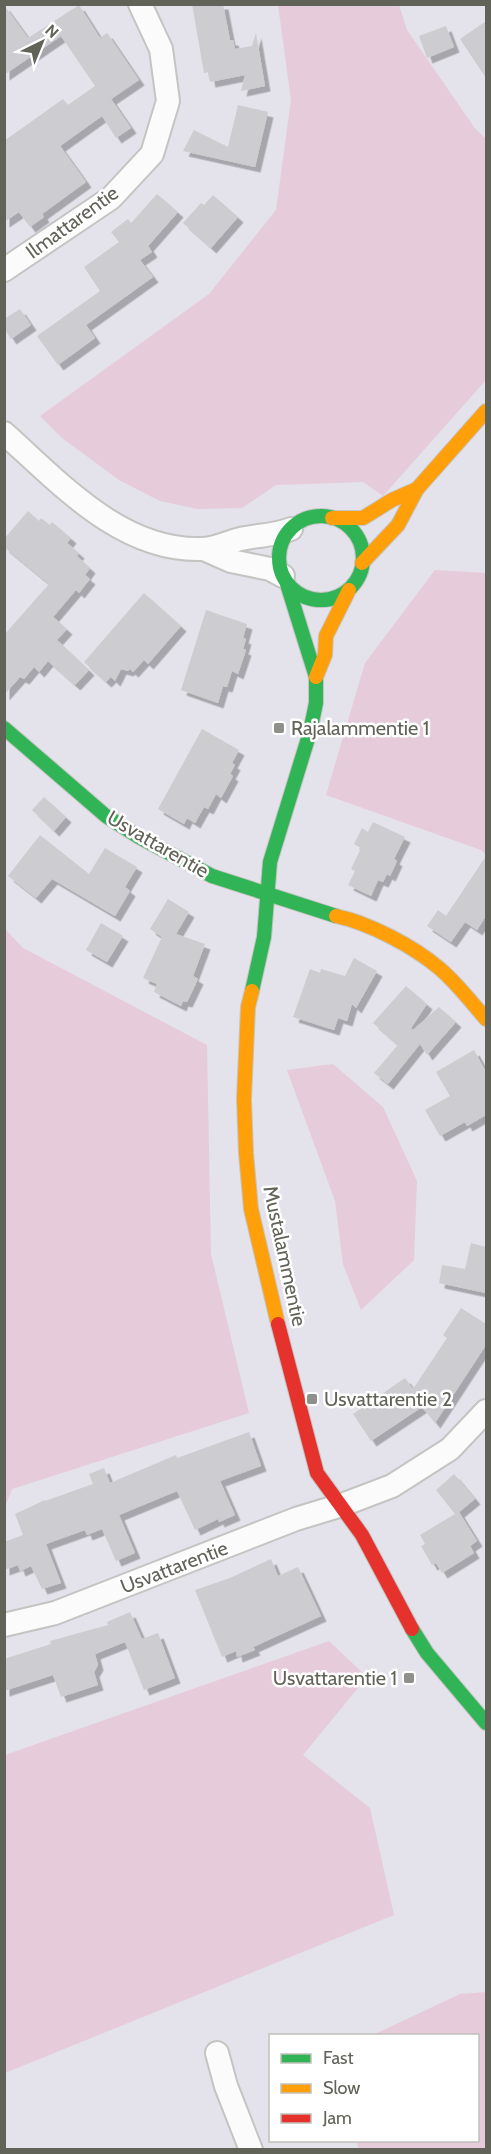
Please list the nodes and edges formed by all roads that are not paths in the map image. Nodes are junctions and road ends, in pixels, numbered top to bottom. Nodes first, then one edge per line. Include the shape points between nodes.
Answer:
1 (140, 4) edge
2 (4, 270) edge
3 (486, 411) edge
4 (4, 433) edge
5 (417, 489) junction
6 (332, 518) junction
7 (291, 529) junction
8 (204, 549) junction
9 (362, 563) junction
10 (285, 580) junction
11 (349, 590) junction
12 (316, 677) junction
13 (4, 728) edge
14 (267, 895) junction
15 (486, 1019) edge
16 (486, 1411) edge
17 (342, 1505) junction
18 (4, 1625) edge
19 (486, 1723) edge
20 (217, 2053) dead end
21 (250, 2150) edge

1 - 2 street, Ilmattarentie via 161,49 168,101 152,154 111,198
3 - 5 street
4 - 8 street via 72,494 120,528 156,543
5 - 6 street via 363,518
5 - 9 street via 398,525
6 - 7 street via 304,519
6 - 9 street via 347,525 357,537
7 - 8 street
7 - 10 street via 279,550
8 - 10 street via 231,561 270,569
9 - 11 street
10 - 11 street via 309,599 334,598
10 - 12 street, Mustalammentie
11 - 12 street, Mustalammentie via 326,636 325,655
12 - 14 street, Mustalammentie via 310,732 270,861
13 - 14 street, Usvattarentie via 106,816 139,837 212,876
14 - 15 street, Usvattarentie via 351,919 392,937 439,968
14 - 17 street, Mustalammentie via 264,937 248,1007 244,1099 251,1209 317,1473
16 - 17 street, Usvattarentie via 450,1449 407,1478
17 - 18 street, Usvattarentie via 296,1518 55,1613
17 - 19 street, Mustalammentie via 427,1653
20 - 21 street

